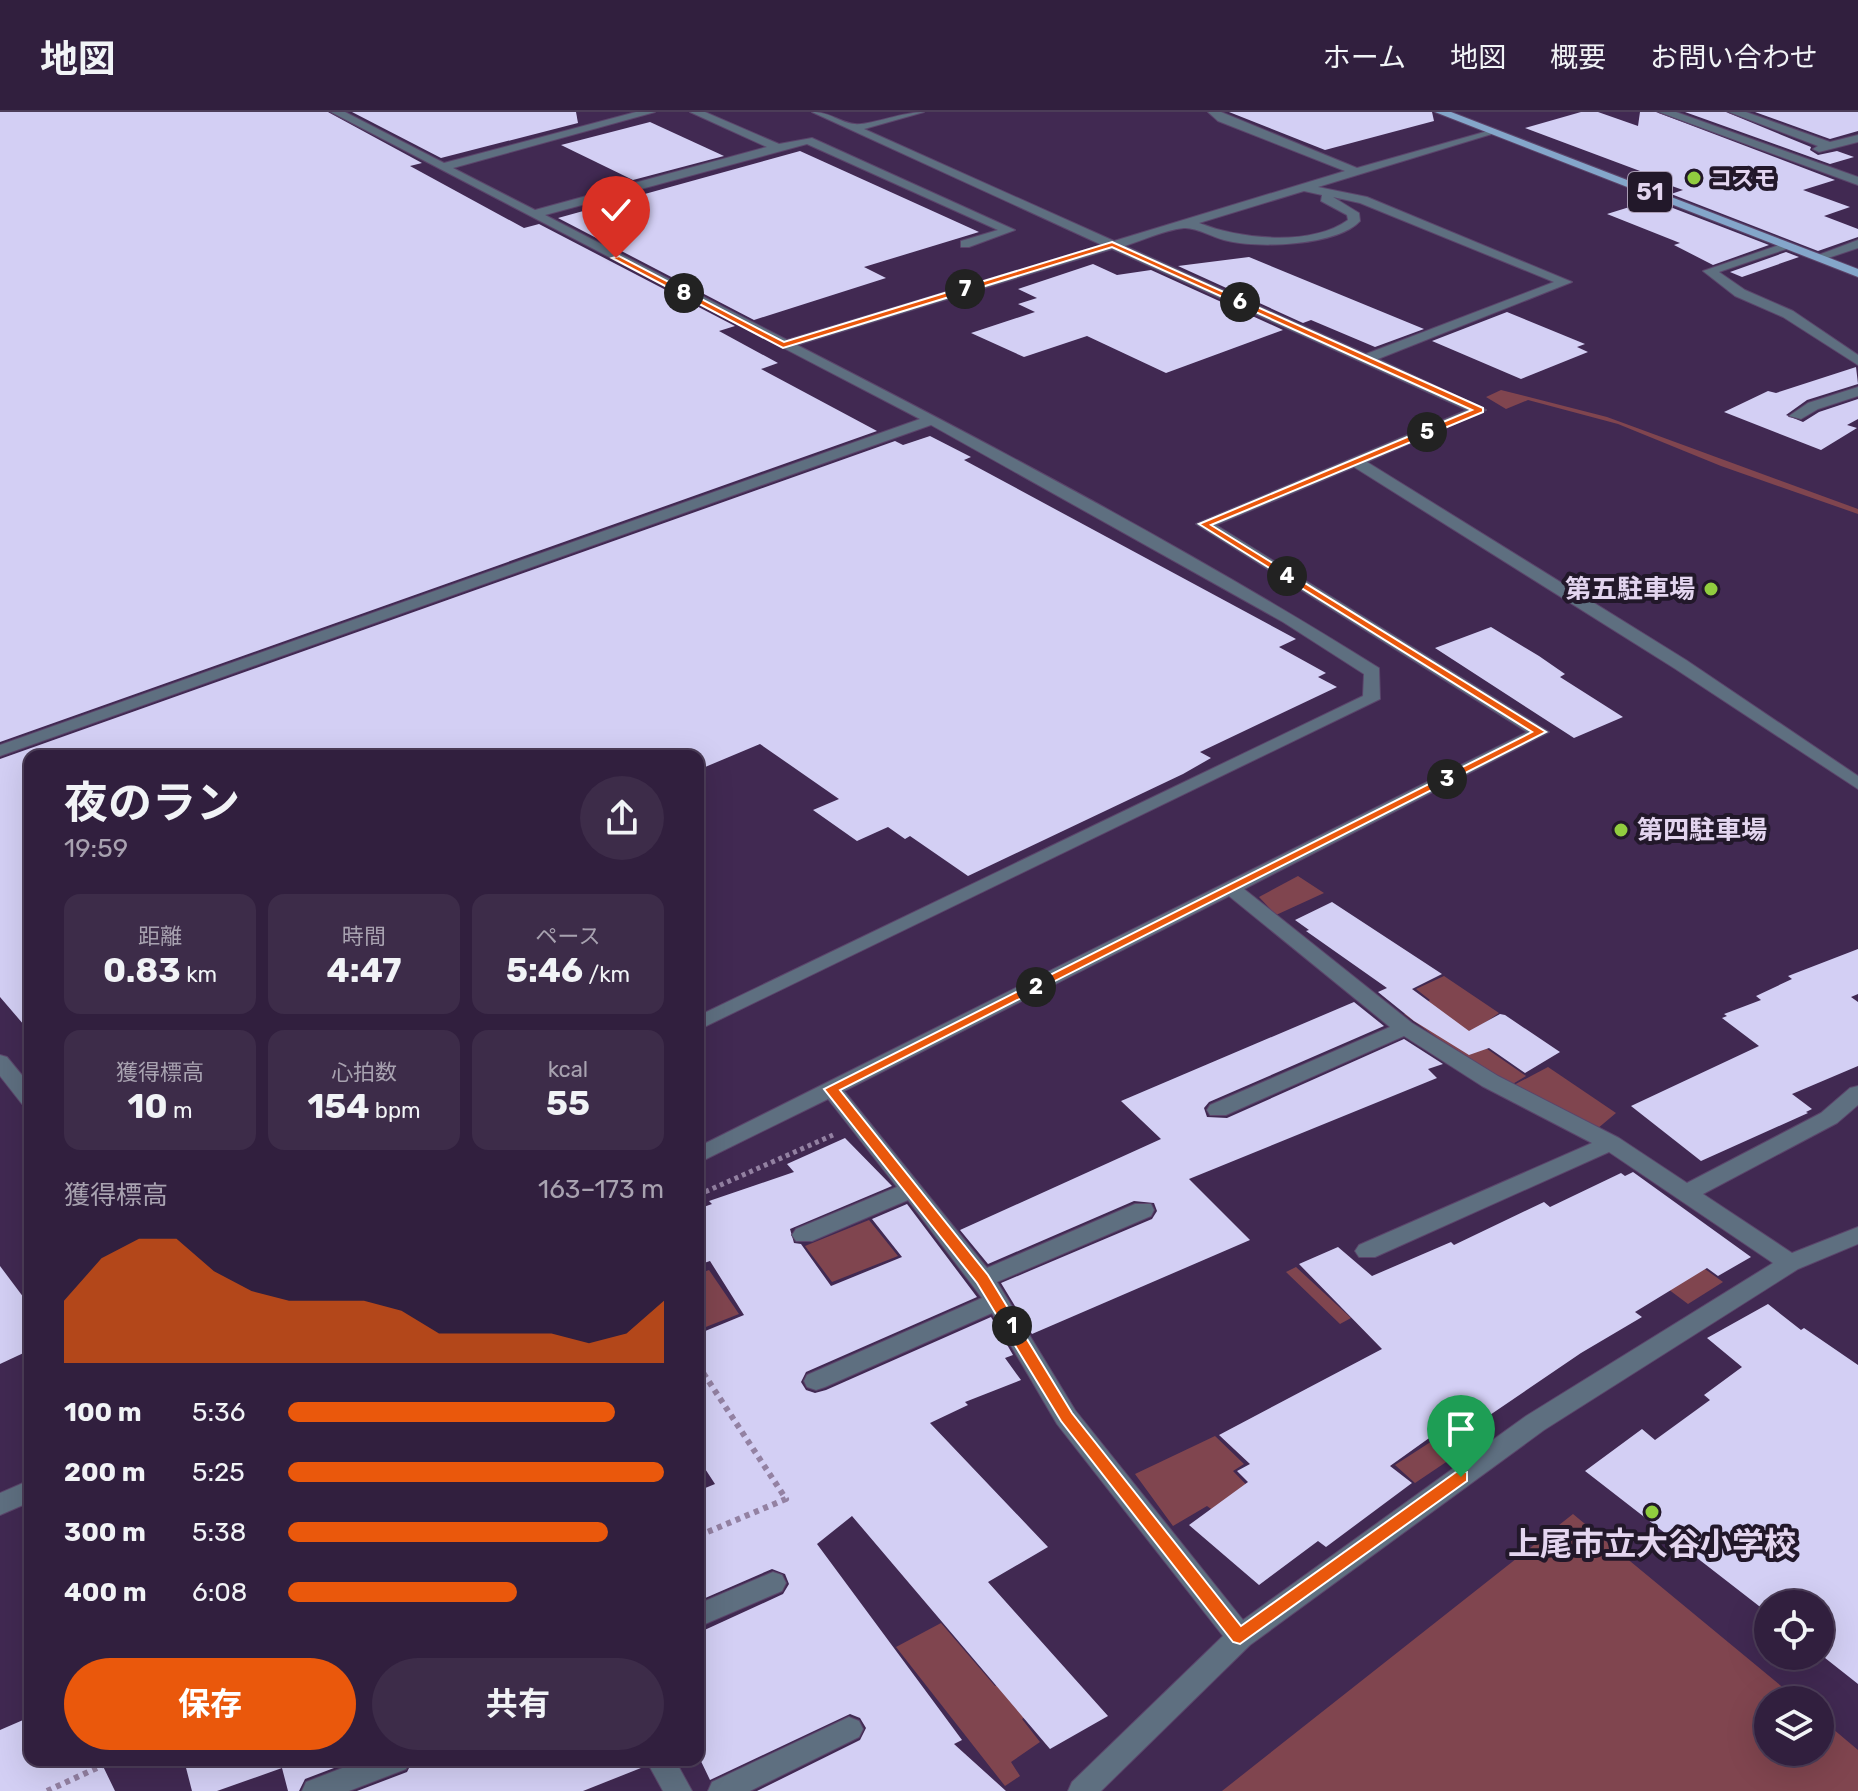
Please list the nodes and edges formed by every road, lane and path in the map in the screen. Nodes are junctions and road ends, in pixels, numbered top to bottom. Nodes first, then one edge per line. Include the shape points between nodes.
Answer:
1 (337, 112) edge
2 (649, 112) edge
3 (696, 112) edge
4 (818, 112) edge
5 (918, 112) edge
6 (1197, 112) edge
7 (1441, 112) edge
8 (1665, 112) edge
9 (1735, 112) edge
10 (1215, 113) edge
11 (854, 128) junction
12 (1491, 131) junction
13 (1858, 138) edge
14 (1830, 146) junction
15 (778, 148) junction
16 (1789, 156) junction
17 (442, 167) junction
18 (1354, 171) junction
19 (1858, 181) edge
20 (1300, 187) junction
21 (533, 214) junction
22 (1184, 222) junction
23 (965, 244) dead end
24 (1112, 244) junction
25 (1858, 244) edge
26 (1789, 246) junction
27 (1819, 257) junction
28 (1858, 273) edge
29 (783, 345) junction
30 (1366, 359) junction
31 (1858, 361) edge
32 (1858, 391) edge
33 (1796, 416) dead end
34 (932, 420) junction
35 (1355, 461) junction
36 (0, 751) edge
37 (1858, 784) edge
38 (1232, 889) junction
39 (704, 1021) edge
40 (1405, 1028) junction
41 (0, 1062) edge
42 (831, 1089) junction
43 (24, 1092) edge
44 (1858, 1093) edge
45 (1218, 1110) dead end
46 (859, 1123) junction
47 (1611, 1143) junction
48 (704, 1153) edge
49 (912, 1190) junction
50 (704, 1192) edge
51 (1687, 1193) junction
52 (1143, 1210) dead end
53 (804, 1235) dead end
54 (1858, 1235) edge
55 (1367, 1251) dead end
56 (1790, 1263) junction
57 (983, 1279) junction
58 (997, 1301) junction
59 (704, 1374) edge
60 (816, 1381) dead end
61 (24, 1493) edge
62 (0, 1505) edge
63 (704, 1533) edge
64 (773, 1583) dead end
65 (704, 1613) edge
66 (1240, 1637) junction
67 (849, 1729) dead end
68 (101, 1766) edge
69 (381, 1766) edge
70 (663, 1766) edge
71 (47, 1791) edge
72 (316, 1791) edge
73 (678, 1791) edge
74 (722, 1791) edge
75 (1082, 1791) edge

1 - 17 street
2 - 17 street
3 - 15 street
4 - 11 street
5 - 11 street
6 - 10 street
7 - 12 main road, 51
8 - 16 street
9 - 14 street
10 - 18 street
11 - 24 street
12 - 18 street
12 - 26 main road, 51
13 - 14 street
14 - 16 street
15 - 21 street
15 - 23 street via 808,140 1009,230
16 - 19 street
17 - 21 street
18 - 20 street
20 - 22 street
20 - 22 street via 1342,205 1354,221 1285,243 1233,239
20 - 30 street via 1363,200 1566,282
21 - 29 street
22 - 24 street
24 - 29 street
24 - 30 street
25 - 27 street
26 - 27 main road, 51
26 - 31 street via 1709,271 1740,293 1788,314
27 - 28 main road, 51
29 - 34 street
30 - 35 street via 1479,410
32 - 33 street
34 - 36 street
34 - 39 street via 1373,672 1371,699
35 - 37 street via 1680,664
35 - 38 street via 1204,524 1540,732
38 - 40 street
38 - 42 street
40 - 45 street
40 - 47 street via 1490,1081
41 - 43 street
42 - 46 street
42 - 48 street
44 - 51 street via 1829,1118
46 - 49 street
46 - 50 path
47 - 51 street
47 - 55 street
49 - 53 street
49 - 57 street
51 - 56 street
52 - 57 street
54 - 56 street
56 - 66 street via 1535,1423
57 - 58 street
58 - 60 street
58 - 66 street via 1066,1417
59 - 63 path via 786,1499
61 - 62 street
64 - 65 street
66 - 75 street
67 - 74 street
68 - 71 path
69 - 72 street
70 - 73 street

